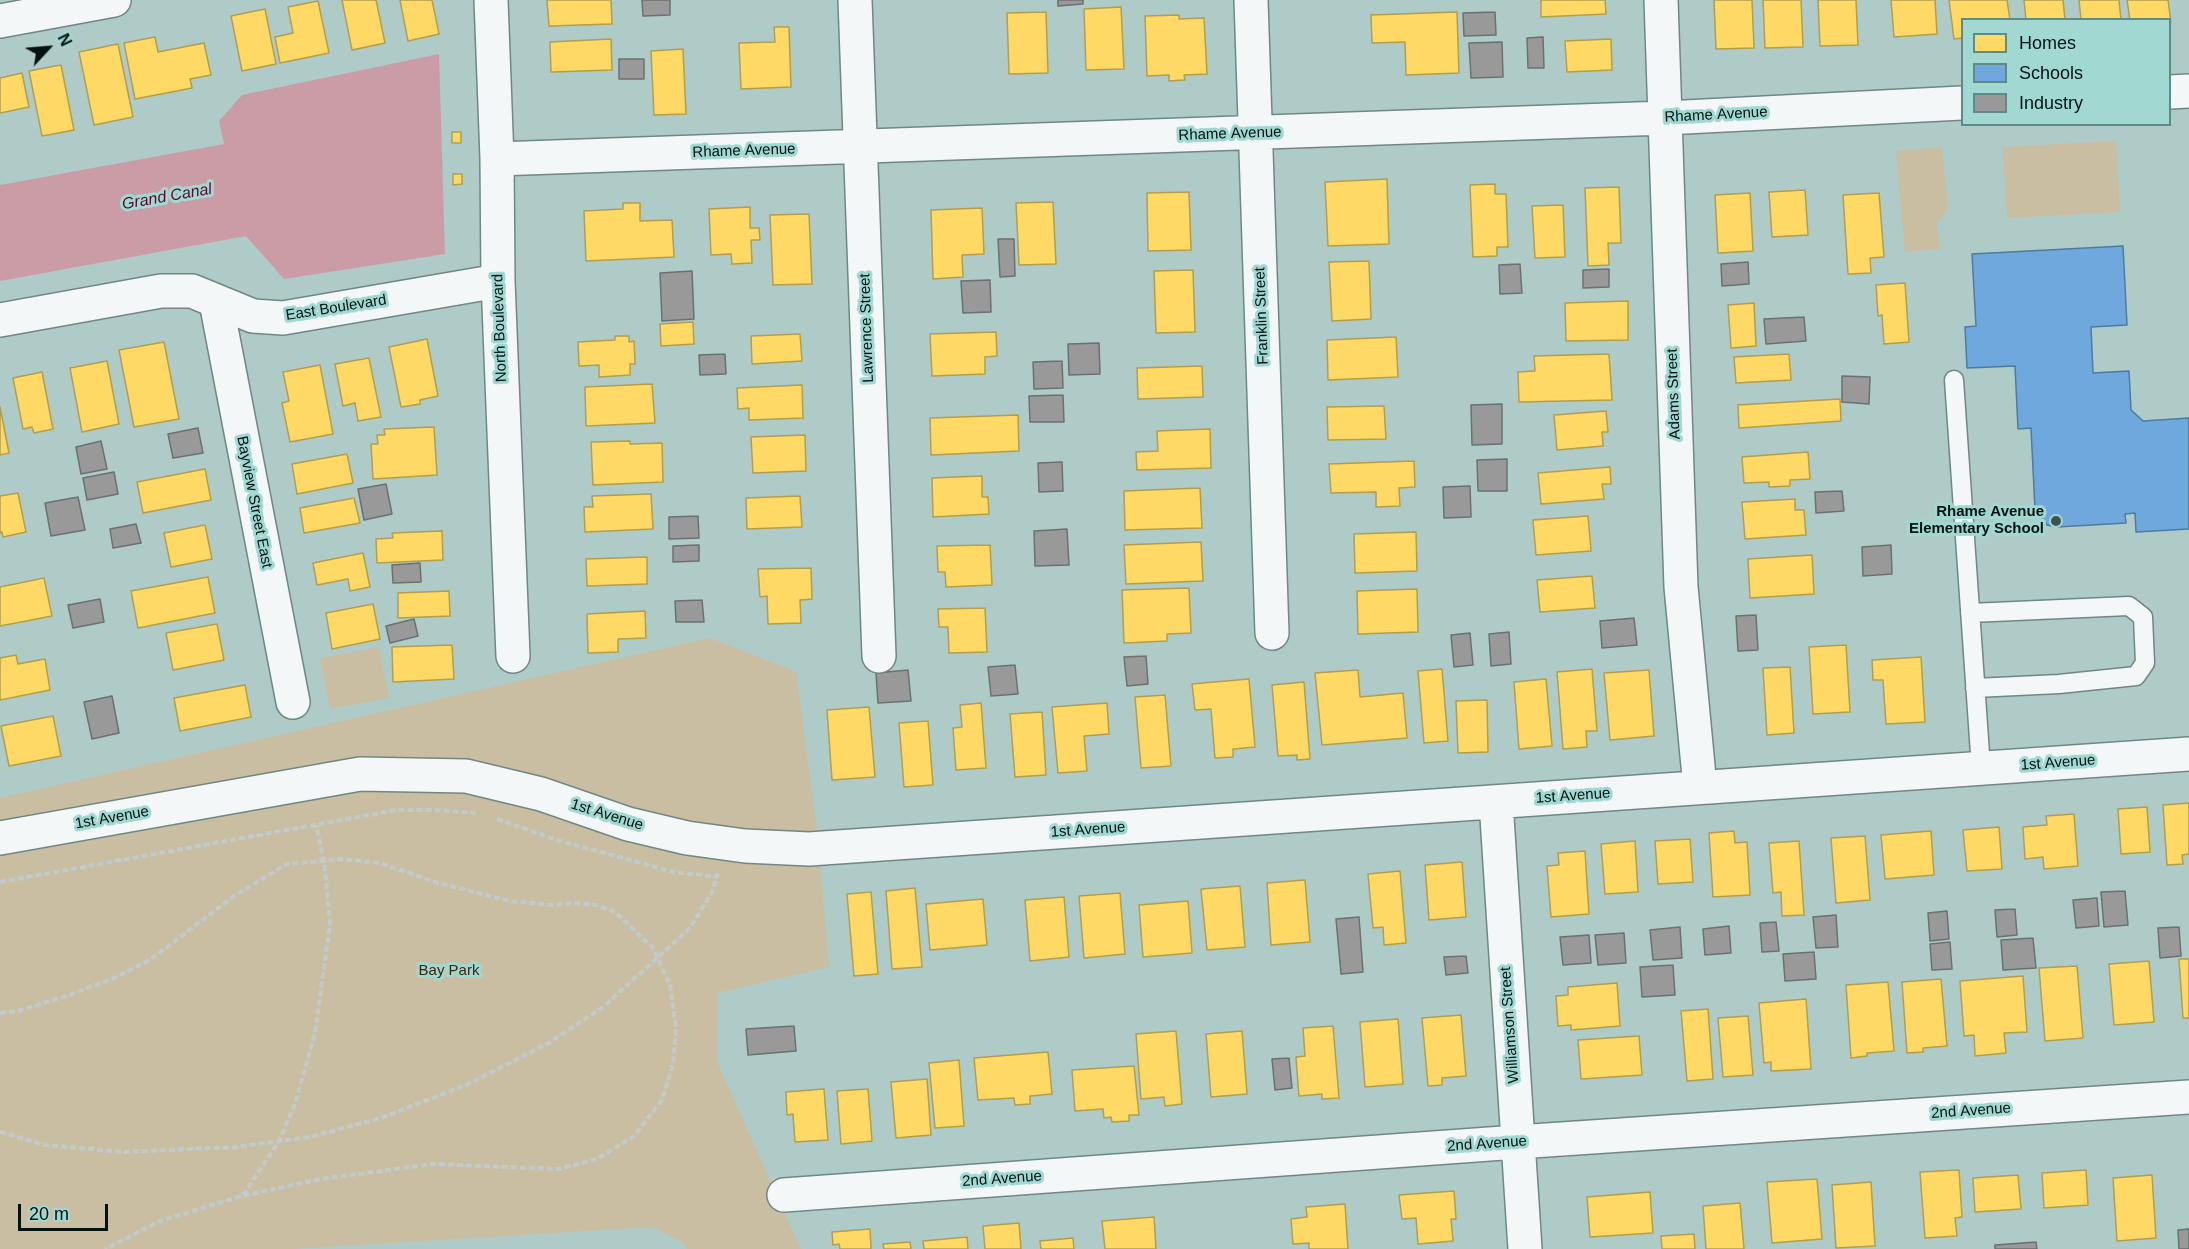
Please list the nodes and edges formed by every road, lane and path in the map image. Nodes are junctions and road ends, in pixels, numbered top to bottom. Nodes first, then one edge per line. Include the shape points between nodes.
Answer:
1 (114, 0) edge
2 (491, 0) edge
3 (855, 0) edge
4 (1251, 0) edge
5 (1661, 0) edge
6 (0, 21) edge
7 (2189, 91) edge
8 (2171, 92) edge
9 (1961, 103) edge
10 (1665, 118) junction
11 (1256, 133) junction
12 (860, 147) junction
13 (497, 159) junction
14 (498, 281) junction
15 (216, 302) junction
16 (0, 320) edge
17 (1954, 380) dead end
18 (1970, 613) junction
19 (1272, 633) dead end
20 (513, 656) dead end
21 (879, 656) dead end
22 (1976, 688) junction
23 (293, 702) dead end
24 (2189, 754) edge
25 (1981, 768) junction
26 (1700, 787) junction
27 (1496, 802) junction
28 (486, 814) dead end
29 (496, 818) dead end
30 (316, 825) junction
31 (0, 838) edge
32 (728, 844) junction
33 (324, 861) junction
34 (717, 877) junction
35 (728, 878) dead end
36 (0, 882) edge
37 (658, 957) junction
38 (0, 1013) edge
39 (2189, 1097) edge
40 (0, 1132) edge
41 (279, 1141) junction
42 (1517, 1142) junction
43 (784, 1195) dead end
44 (242, 1196) junction
45 (105, 1249) edge
46 (1525, 1249) edge

1 - 6 street
2 - 13 street, North Boulevard
3 - 12 street, Lawrence Street
4 - 11 street, Franklin Street
5 - 10 street, Adams Street
7 - 8 street
9 - 10 street, Rhame Avenue
10 - 11 street, Rhame Avenue
10 - 26 street, Adams Street via 1681,587
11 - 12 street, Rhame Avenue
11 - 19 street, Franklin Street
12 - 13 street, Rhame Avenue
12 - 21 street, Lawrence Street
13 - 14 street, North Boulevard
14 - 15 street, East Boulevard via 283,318 254,316
14 - 20 street, North Boulevard
15 - 16 street, East Boulevard via 192,291 161,291
15 - 23 street, Bayview Street East
17 - 18 lane
18 - 22 lane
18 - 22 lane via 2129,606 2143,617 2145,663 2136,676
22 - 25 lane
24 - 25 street, 1st Avenue
25 - 26 street, 1st Avenue
26 - 27 street, 1st Avenue
27 - 32 street, 1st Avenue via 809,849
27 - 42 street, Williamson Street
28 - 30 path via 397,810
29 - 34 path via 557,840 674,872
30 - 33 path
30 - 36 path
31 - 32 street, 1st Avenue via 360,774 466,776 541,794 628,824
32 - 34 path
33 - 37 path via 380,863 510,901 596,905 615,912 633,927
33 - 38 path via 287,864 234,896 150,960 112,979 18,1011
33 - 41 path via 330,924 324,980 315,1033 295,1104
34 - 35 path
34 - 37 path via 690,928
37 - 41 path via 603,1007 547,1044 464,1086 381,1118
37 - 44 path via 670,985 676,1029 673,1064 662,1100 634,1136 597,1159 559,1169 432,1164 321,1179
39 - 42 street, 2nd Avenue
40 - 41 path via 45,1145 124,1152
41 - 44 path
42 - 43 street, 2nd Avenue
42 - 46 street, Williamson Street
44 - 45 path via 160,1221

